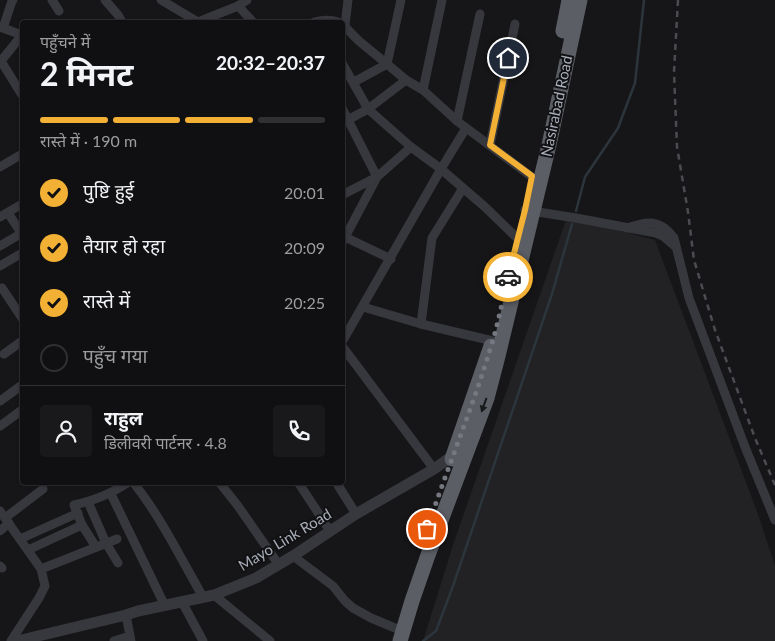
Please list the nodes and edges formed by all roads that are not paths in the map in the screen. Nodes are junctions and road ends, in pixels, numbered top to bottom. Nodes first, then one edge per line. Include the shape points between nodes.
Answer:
1 (13, 0) edge
2 (52, 0) edge
3 (105, 0) edge
4 (161, 0) edge
5 (179, 0) edge
6 (348, 0) edge
7 (401, 0) edge
8 (442, 0) edge
9 (569, 0) edge
10 (580, 0) edge
11 (242, 2) edge
12 (171, 6) junction
13 (59, 11) dead end
14 (480, 14) dead end
15 (121, 20) edge
16 (195, 20) edge
17 (202, 20) edge
18 (252, 20) edge
19 (343, 20) edge
20 (514, 24) dead end
21 (345, 27) edge
22 (1, 28) edge
23 (20, 34) edge
24 (20, 37) edge
25 (1, 61) edge
26 (386, 64) junction
27 (345, 68) edge
28 (406, 80) junction
29 (354, 82) junction
30 (422, 90) junction
31 (20, 91) edge
32 (368, 109) junction
33 (345, 121) edge
34 (457, 121) junction
35 (466, 128) junction
36 (490, 145) junction
37 (411, 147) junction
38 (20, 155) edge
39 (0, 167) edge
40 (441, 170) junction
41 (532, 176) junction
42 (377, 177) junction
43 (462, 188) junction
44 (345, 193) edge
45 (20, 205) edge
46 (529, 210) junction
47 (8, 212) junction
48 (0, 218) edge
49 (20, 229) edge
50 (20, 231) edge
51 (345, 235) edge
52 (345, 237) edge
53 (518, 239) junction
54 (0, 246) edge
55 (20, 254) edge
56 (391, 259) junction
57 (0, 266) edge
58 (0, 289) edge
59 (363, 307) junction
60 (20, 312) edge
61 (421, 324) junction
62 (493, 341) junction
63 (20, 342) edge
64 (345, 342) edge
65 (345, 349) edge
66 (4, 354) dead end
67 (20, 386) edge
68 (0, 401) edge
69 (20, 411) edge
70 (0, 426) edge
71 (461, 452) junction
72 (434, 469) junction
73 (125, 485) edge
74 (136, 485) edge
75 (221, 485) edge
76 (300, 485) edge
77 (338, 485) edge
78 (43, 489) dead end
79 (112, 494) junction
80 (88, 502) junction
81 (78, 513) junction
82 (356, 514) junction
83 (5, 517) edge
84 (775, 520) edge
85 (82, 525) junction
86 (0, 531) edge
87 (330, 531) junction
88 (116, 539) dead end
89 (20, 540) junction
90 (106, 543) junction
91 (96, 547) junction
92 (28, 550) junction
93 (293, 556) junction
94 (118, 562) dead end
95 (279, 565) junction
96 (41, 569) junction
97 (208, 596) junction
98 (182, 602) junction
99 (165, 606) junction
100 (126, 615) junction
101 (396, 637) edge
102 (130, 638) edge
103 (11, 641) edge
104 (17, 641) edge
105 (114, 641) edge
106 (202, 641) edge
107 (270, 641) edge

1 - 22 street
2 - 13 street
3 - 15 street
4 - 12 street
5 - 12 street
6 - 19 street
7 - 26 street
8 - 30 street
9 - 41 highway, Nasirabad Road
10 - 46 highway, Nasirabad Road via 549,145
11 - 17 street
11 - 18 street
12 - 16 street
14 - 34 street
20 - 36 street
21 - 26 street
22 - 23 street
24 - 25 street
25 - 31 street
26 - 28 street
26 - 29 street
27 - 29 street
28 - 30 street
28 - 32 street
29 - 32 street
30 - 34 street
32 - 33 street
32 - 37 street
33 - 42 street
34 - 35 street
35 - 36 street
35 - 40 street
36 - 41 street
37 - 40 street
37 - 42 street
38 - 39 street
40 - 43 street
40 - 56 street
41 - 46 highway, Nasirabad Road
42 - 44 street
42 - 51 street
43 - 53 street
43 - 61 street via 432,238
45 - 47 street
46 - 53 highway, Nasirabad Road
46 -> 71 highway, Nasirabad Road via 497,360 486,398
46 - 84 street via 627,228 648,223 668,230 674,238 690,298
47 - 48 street
47 - 49 street
50 - 54 street
52 - 56 street
53 - 62 highway, Nasirabad Road
55 - 57 street
56 - 59 street
58 - 60 street
59 - 61 street
59 - 64 street
61 - 62 street
62 - 71 highway, Nasirabad Road
63 - 66 street
65 - 72 street
67 - 68 street
69 - 70 street
71 - 72 street, Mayo Link Road
71 - 101 highway, Nasirabad Road via 438,496
72 - 82 street, Mayo Link Road
73 - 79 street
74 - 97 street
75 - 95 street
76 - 87 street
77 - 82 street
78 - 83 street
79 - 80 street
79 - 99 street
80 - 81 street via 74,505
80 - 90 street
81 - 85 street
81 - 89 street
82 - 87 street, Mayo Link Road
83 - 86 street
83 - 89 street
85 - 91 street
85 - 92 street
87 - 93 street, Mayo Link Road
88 - 90 street
89 - 92 street
90 - 91 street
90 - 94 street
91 - 96 street
92 - 96 street
93 - 95 street, Mayo Link Road
93 - 101 street via 333,586 353,608
95 - 97 street, Mayo Link Road via 256,578
96 - 103 street via 45,586
97 - 98 street, Mayo Link Road
97 - 107 street
98 - 99 street, Mayo Link Road
98 - 106 street
99 - 100 street, Mayo Link Road
100 - 102 street
100 - 104 street, Mayo Link Road
102 - 105 street

